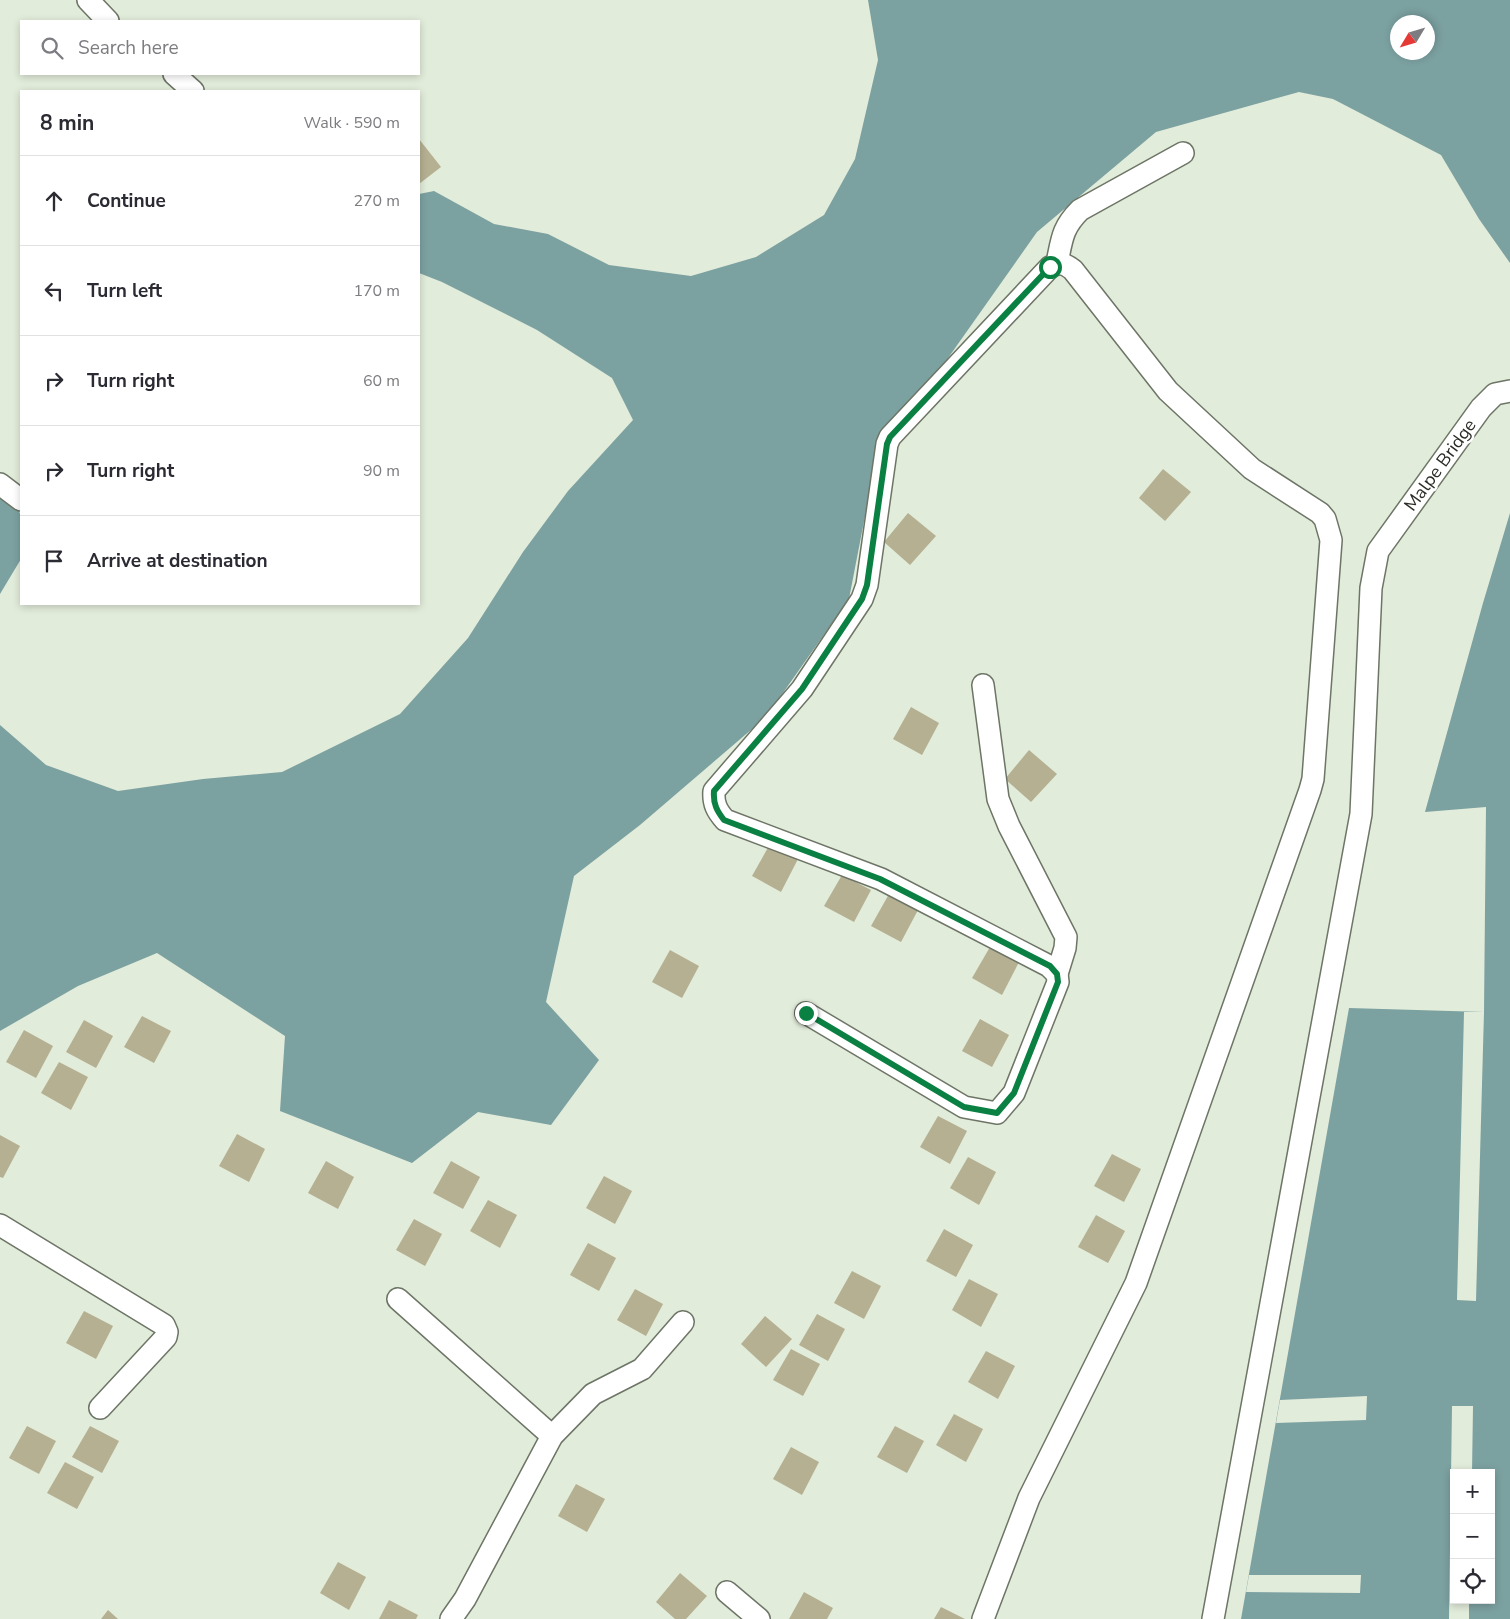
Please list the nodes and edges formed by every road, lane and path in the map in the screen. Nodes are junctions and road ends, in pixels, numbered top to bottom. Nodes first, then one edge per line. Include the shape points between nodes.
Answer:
1 (88, 0) edge
2 (107, 20) edge
3 (175, 75) edge
4 (192, 90) edge
5 (1182, 153) dead end
6 (1057, 263) junction
7 (1510, 391) edge
8 (0, 484) edge
9 (20, 499) edge
10 (983, 685) dead end
11 (1057, 974) junction
12 (806, 1013) dead end
13 (0, 1225) edge
14 (398, 1299) dead end
15 (683, 1322) dead end
16 (100, 1408) dead end
17 (552, 1436) junction
18 (727, 1592) dead end
19 (450, 1619) edge
20 (759, 1619) edge
21 (982, 1619) edge
22 (1213, 1619) edge

1 - 2 street
3 - 4 street
5 - 6 street via 1080,210 1064,232
6 - 11 street via 890,437 865,593 802,689 714,791 713,801 724,820 880,879 1050,966
6 - 21 street via 1073,270 1168,391 1252,469 1320,513 1331,540 1310,790 1136,1283 1029,1498
7 - 22 street, Malpe Bridge via 1495,394 1481,408 1378,552 1371,588 1360,814
8 - 9 street
10 - 11 street via 998,799 1066,937
11 - 12 street via 1058,982 1014,1093 997,1113 964,1107
13 - 16 street via 166,1328 166,1337
14 - 17 street
15 - 17 street via 642,1369 593,1394
17 - 19 street via 465,1599
18 - 20 street

